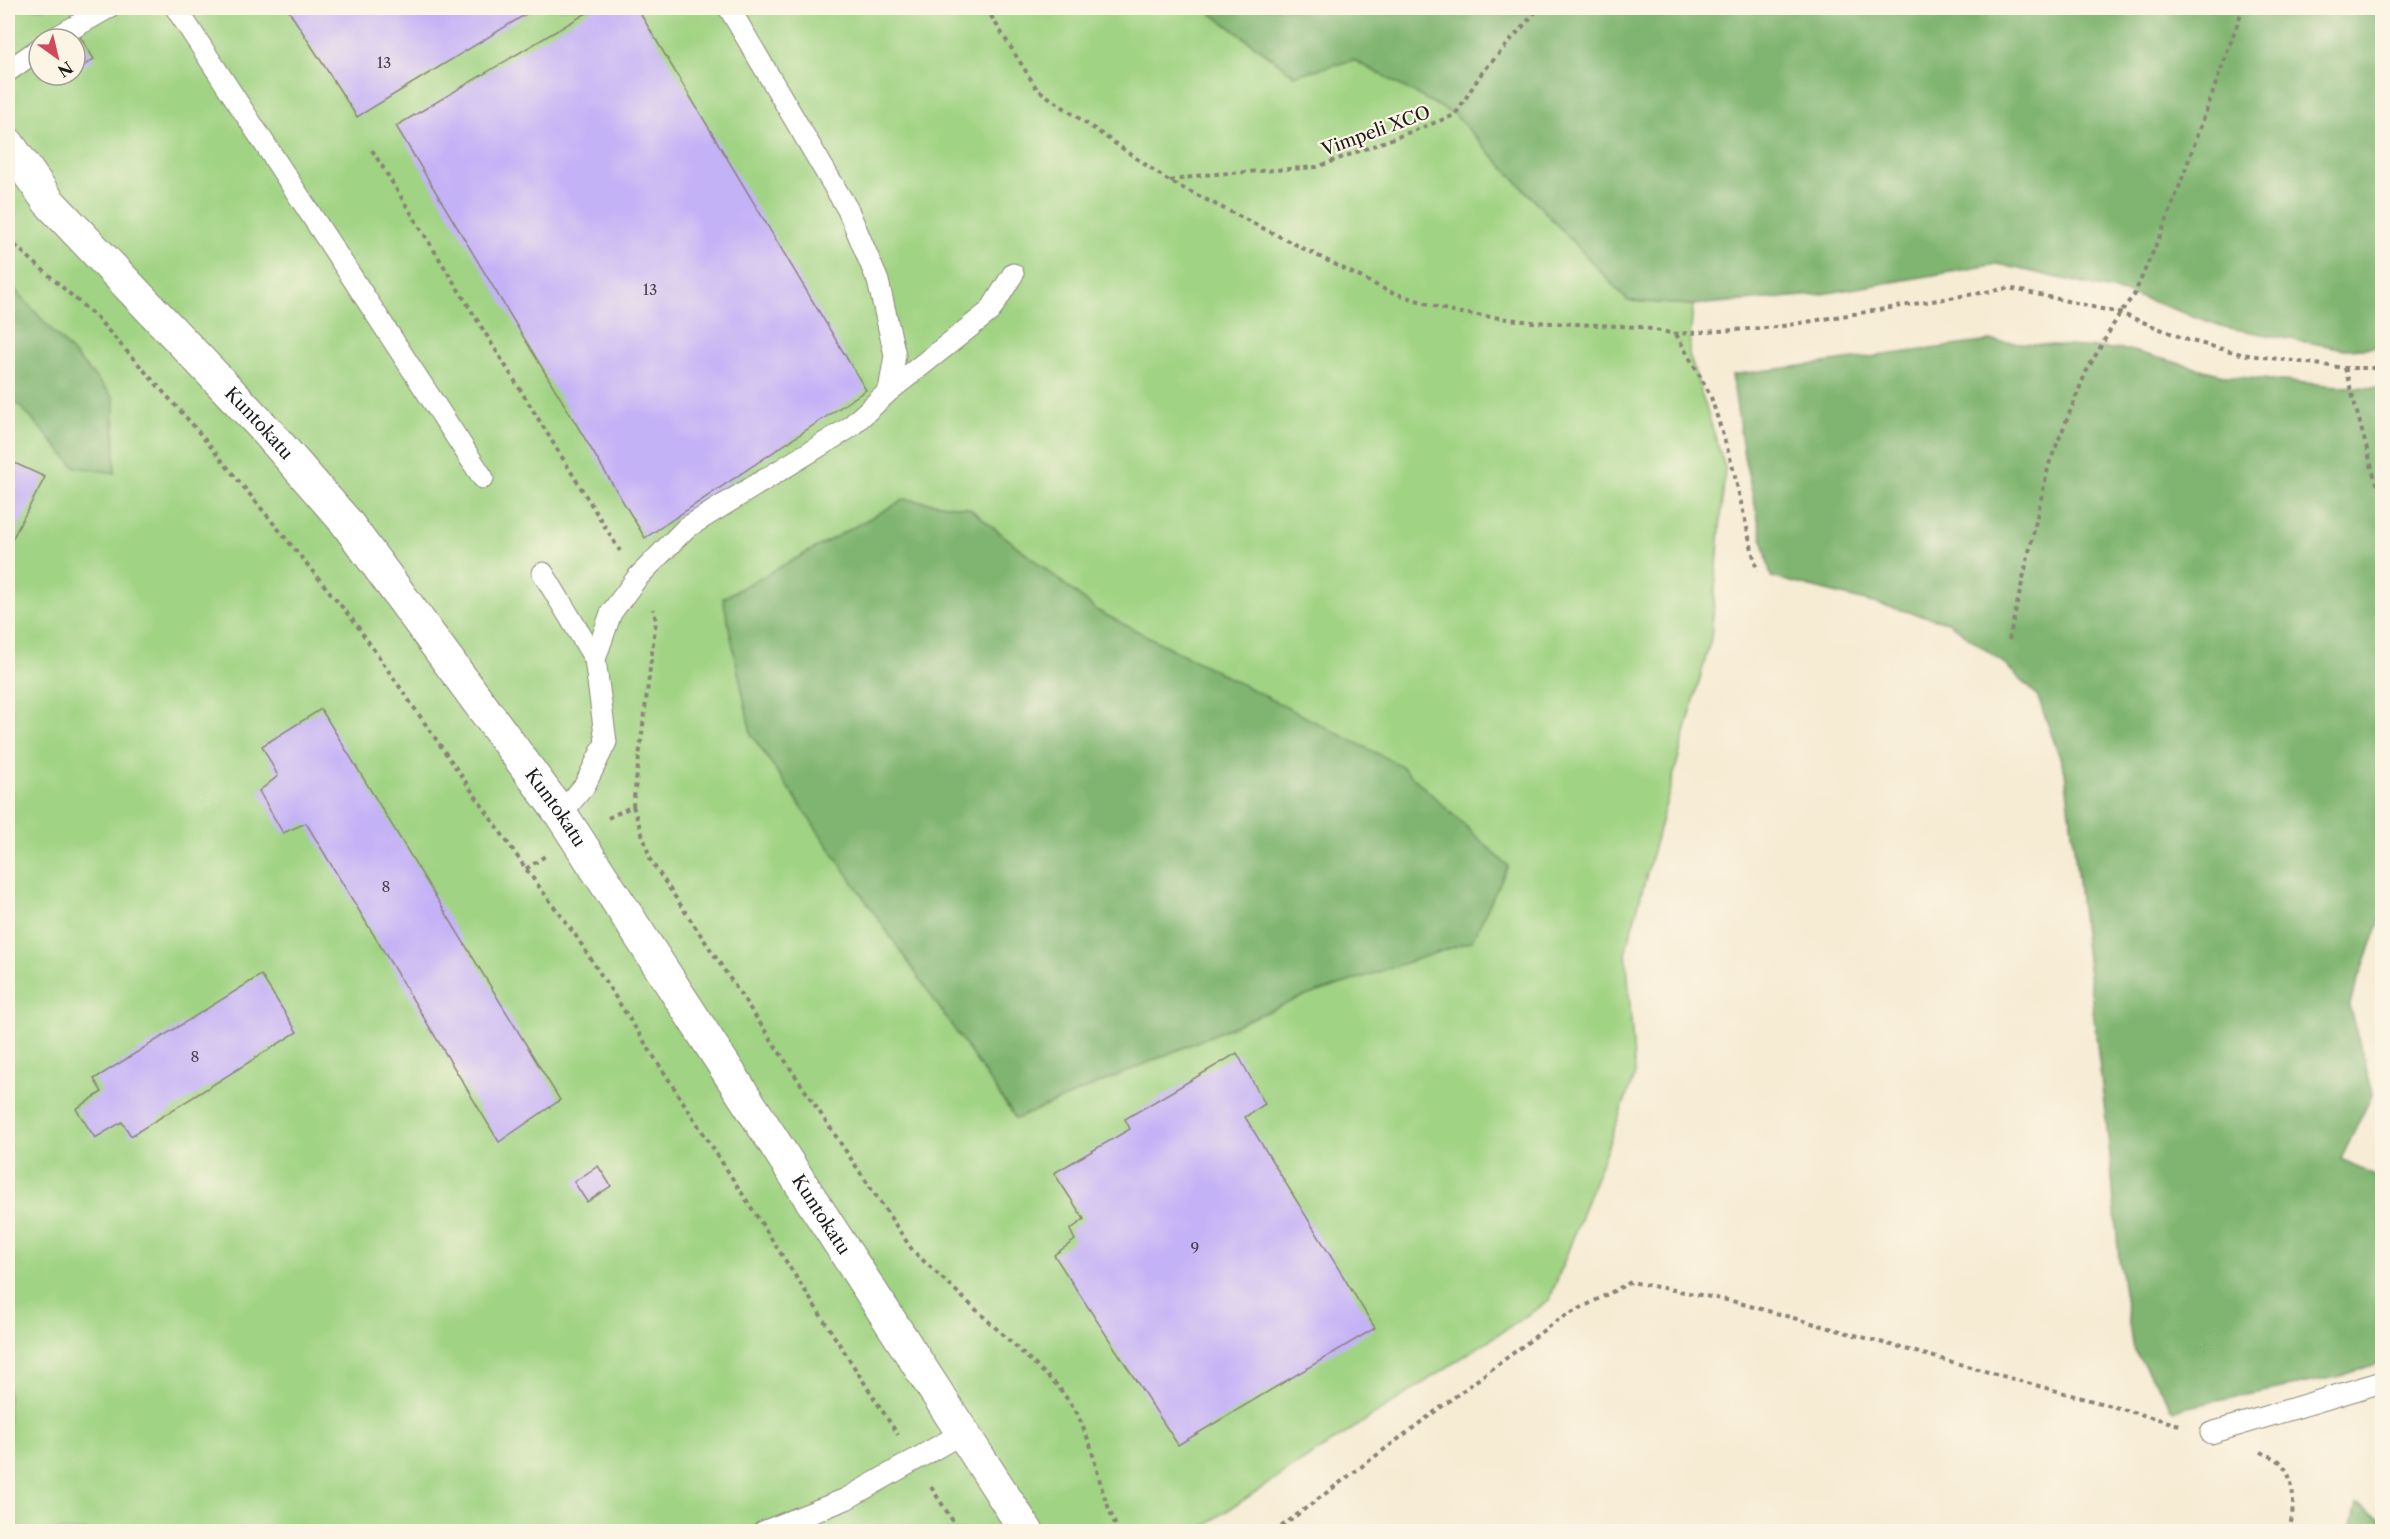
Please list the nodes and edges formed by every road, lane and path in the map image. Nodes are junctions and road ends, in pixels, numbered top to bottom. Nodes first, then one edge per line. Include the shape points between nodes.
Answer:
1 (108, 8) edge
2 (176, 8) edge
3 (729, 8) edge
4 (986, 8) edge
5 (1539, 8) edge
6 (2243, 8) edge
7 (74, 27) edge
8 (27, 58) edge
9 (8, 71) edge
10 (8, 144) edge
11 (372, 150) dead end
12 (1169, 181) junction
13 (8, 238) edge
14 (1013, 274) dead end
15 (2120, 313) junction
16 (1676, 334) junction
17 (2345, 368) junction
18 (2382, 368) edge
19 (889, 390) junction
20 (483, 478) dead end
21 (2382, 493) edge
22 (1757, 571) dead end
23 (543, 573) dead end
24 (637, 578) junction
25 (2009, 640) dead end
26 (596, 659) junction
27 (633, 806) junction
28 (568, 825) junction
29 (526, 869) junction
30 (2382, 1382) edge
31 (964, 1432) junction
32 (2211, 1433) junction
33 (914, 1461) junction
34 (763, 1532) edge
35 (960, 1532) edge
36 (1027, 1532) edge
37 (1118, 1532) edge
38 (1274, 1532) edge
39 (2289, 1532) edge

1 - 7 lane
2 - 20 lane
3 - 19 lane via 857,230 878,281 895,356
4 - 12 path via 1037,89
5 - 12 path, Vimpeli XCO via 1481,74 1455,115 1317,167
6 - 15 path via 2169,215 2133,295
8 - 9 lane
10 - 28 street, Kuntokatu via 49,201 265,429 346,522
11 - 24 path
12 - 16 path via 1388,291 1453,312 1532,322 1640,327
13 - 29 path via 97,318 222,460 356,624
14 - 19 lane via 990,310
15 - 16 path via 2009,288 1777,327
15 - 17 path via 2188,340 2241,354
15 - 25 path via 2086,372 2049,464
16 - 22 path via 1710,394 1732,464
17 - 18 path
17 - 21 path
19 - 24 lane via 849,429 686,528
23 - 26 lane
24 - 26 lane via 610,613
24 - 27 path via 652,602 656,620
26 - 28 lane via 606,742
27 - 28 path
27 - 37 path via 651,861 913,1251 1059,1386 1077,1413 1090,1444
28 - 29 path
28 - 31 street, Kuntokatu
29 - 33 path via 576,936
30 - 32 lane
31 - 33 lane
31 - 36 street, Kuntokatu
32 - 38 path via 1732,1301 1631,1282 1556,1321
32 - 39 path via 2242,1442 2281,1462 2292,1483 2293,1518
33 - 34 lane via 846,1499
33 - 35 path

